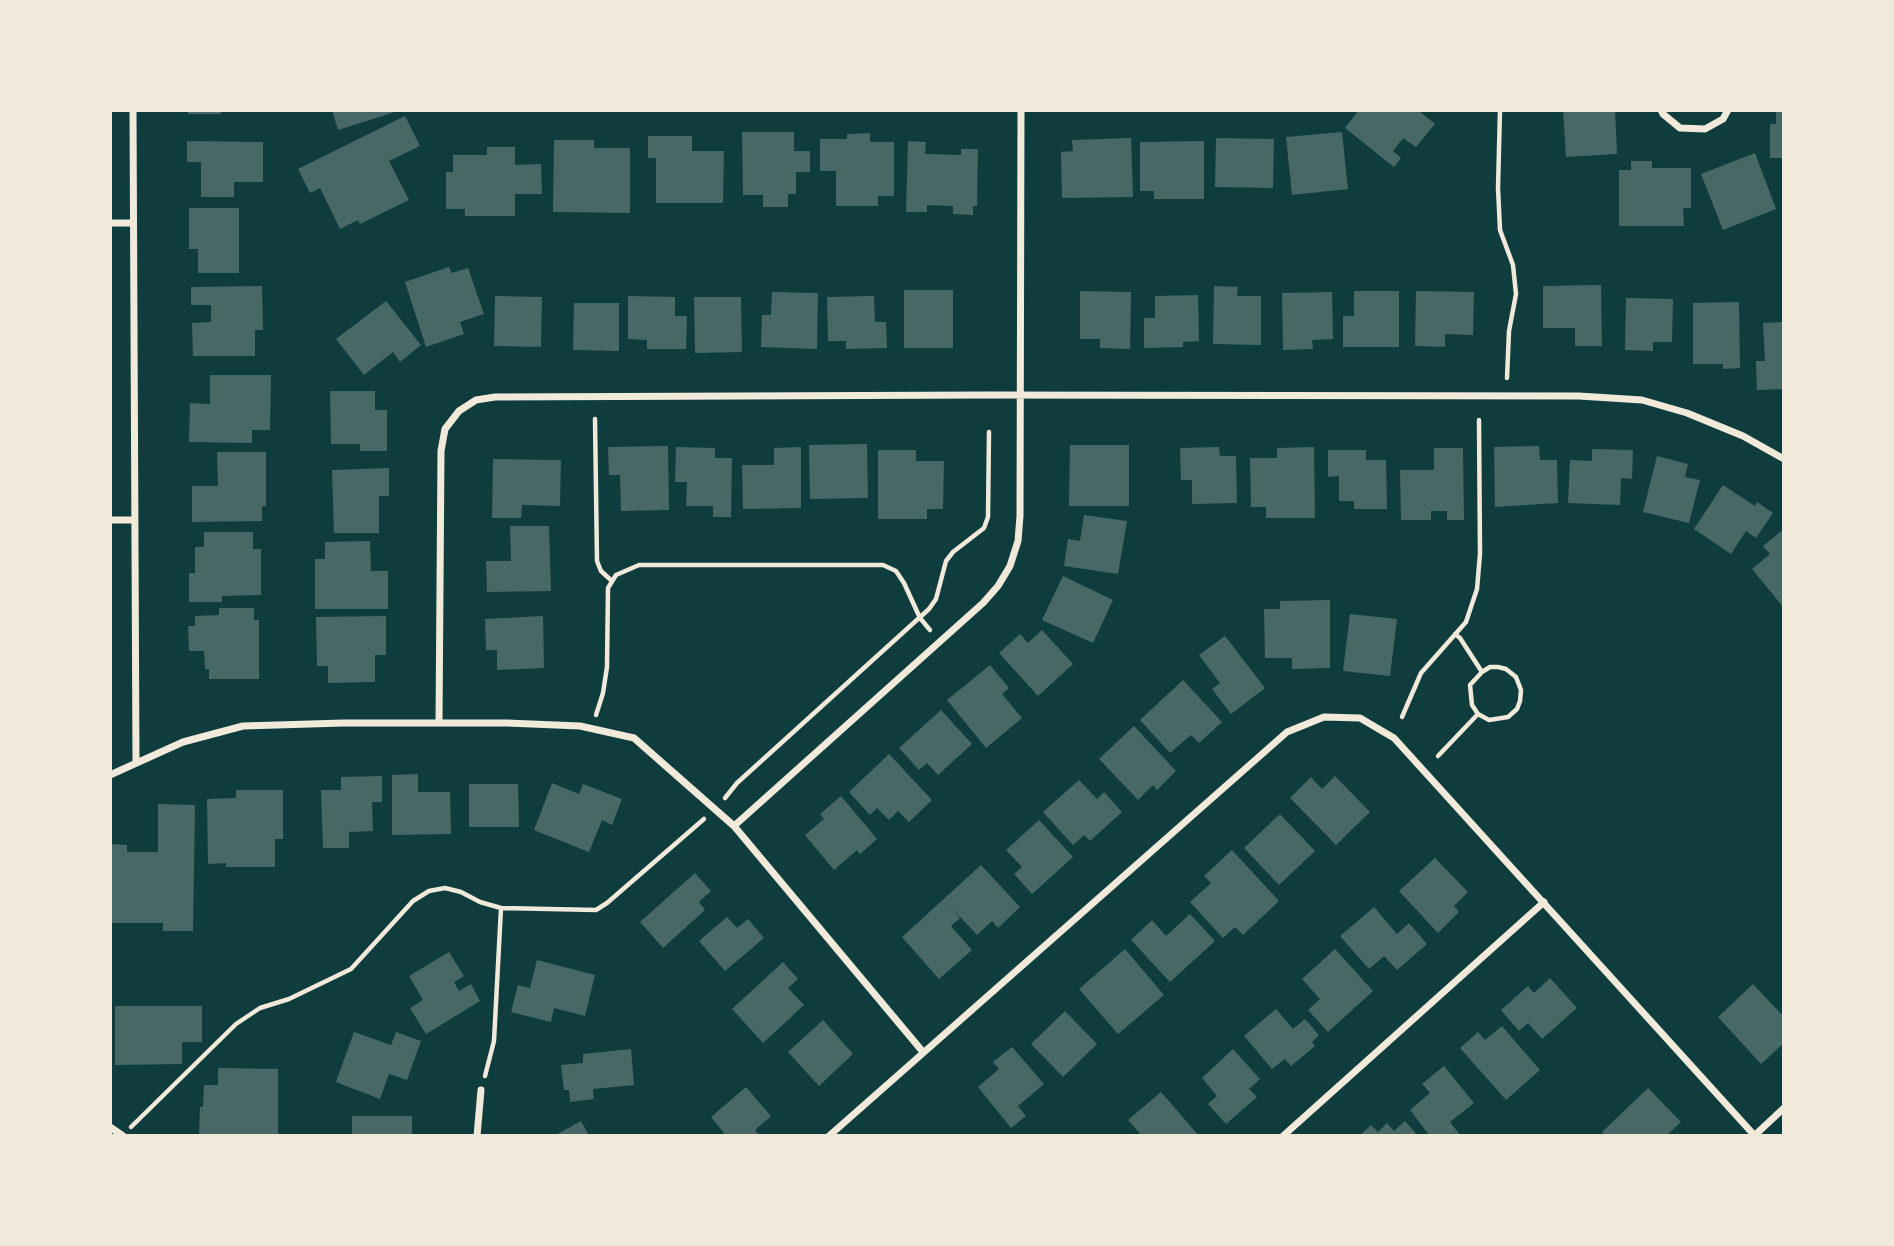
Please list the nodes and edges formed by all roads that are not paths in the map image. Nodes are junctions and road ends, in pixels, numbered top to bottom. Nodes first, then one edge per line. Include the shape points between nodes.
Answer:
1 (133, 110) edge
2 (1021, 110) edge
3 (1661, 110) edge
4 (1728, 110) edge
5 (110, 223) edge
6 (133, 223) junction
7 (1020, 395) junction
8 (1784, 459) edge
9 (110, 520) edge
10 (135, 520) junction
11 (439, 723) junction
12 (136, 763) junction
13 (110, 775) edge
14 (734, 826) junction
15 (1544, 902) junction
16 (923, 1052) junction
17 (481, 1090) road end
18 (1784, 1108) edge
19 (110, 1128) edge
20 (123, 1135) edge
21 (477, 1136) edge
22 (829, 1136) edge
23 (1283, 1136) edge
24 (1755, 1136) edge

1 - 6 street
2 - 7 street
3 - 4 street via 1680,128 1705,129 1723,119
5 - 6 street
6 - 10 street
7 - 8 street via 1642,400 1743,436
7 - 11 street via 476,400 459,411 445,429 442,451
7 - 14 street via 1020,516 1010,566 999,586
9 - 10 street
10 - 12 street
11 - 12 street via 243,726 183,742
11 - 14 street via 592,728 634,738
12 - 13 street
14 - 16 street
15 - 16 street via 1394,738 1360,718 1324,717 1287,732
15 - 23 street
15 - 24 street
16 - 22 street
17 - 21 street
18 - 24 street
19 - 20 street

